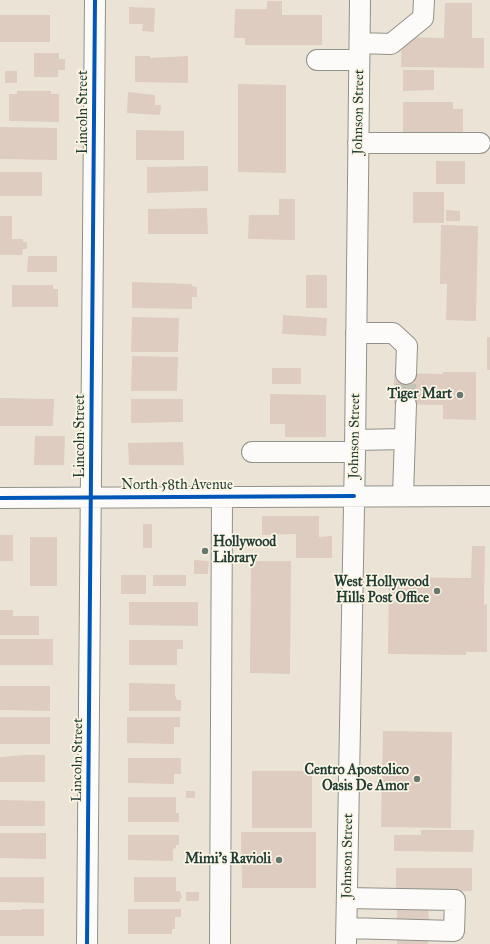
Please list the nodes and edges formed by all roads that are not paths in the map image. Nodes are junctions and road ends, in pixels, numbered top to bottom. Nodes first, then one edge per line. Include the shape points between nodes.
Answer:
1 (96, 0) edge
2 (360, 0) edge
3 (424, 0) edge
4 (359, 52) junction
5 (317, 60) dead end
6 (358, 143) junction
7 (480, 143) dead end
8 (356, 333) junction
9 (406, 374) tunnel mouth
10 (406, 404) tunnel mouth
11 (405, 439) junction
12 (355, 446) junction
13 (252, 452) dead end
14 (354, 496) junction
15 (403, 496) junction
16 (490, 496) edge
17 (92, 497) junction
18 (222, 497) junction
19 (0, 498) edge
20 (347, 898) junction
21 (347, 936) edge
22 (460, 937) edge
23 (87, 944) edge
24 (220, 944) edge

1 - 17 street, Lincoln Street
2 - 4 street, Johnson Street
3 - 4 street via 423,18 391,44
4 - 5 street
4 - 6 street, Johnson Street
6 - 7 street
6 - 8 street, Johnson Street
8 - 9 street via 393,333 407,346
8 - 12 street, Johnson Street
10 - 11 street
11 - 12 street
11 - 15 street
12 - 13 street
12 - 14 street, Johnson Street
14 - 15 street, North 58th Avenue
14 - 18 street, North 58th Avenue
14 - 20 street, Johnson Street
15 - 16 street, North 58th Avenue
17 - 18 street, North 58th Avenue
17 - 19 street, North 58th Avenue
17 - 23 street, Lincoln Street
18 - 24 street
20 - 21 street, Johnson Street
20 - 22 street via 455,900
21 - 22 street

